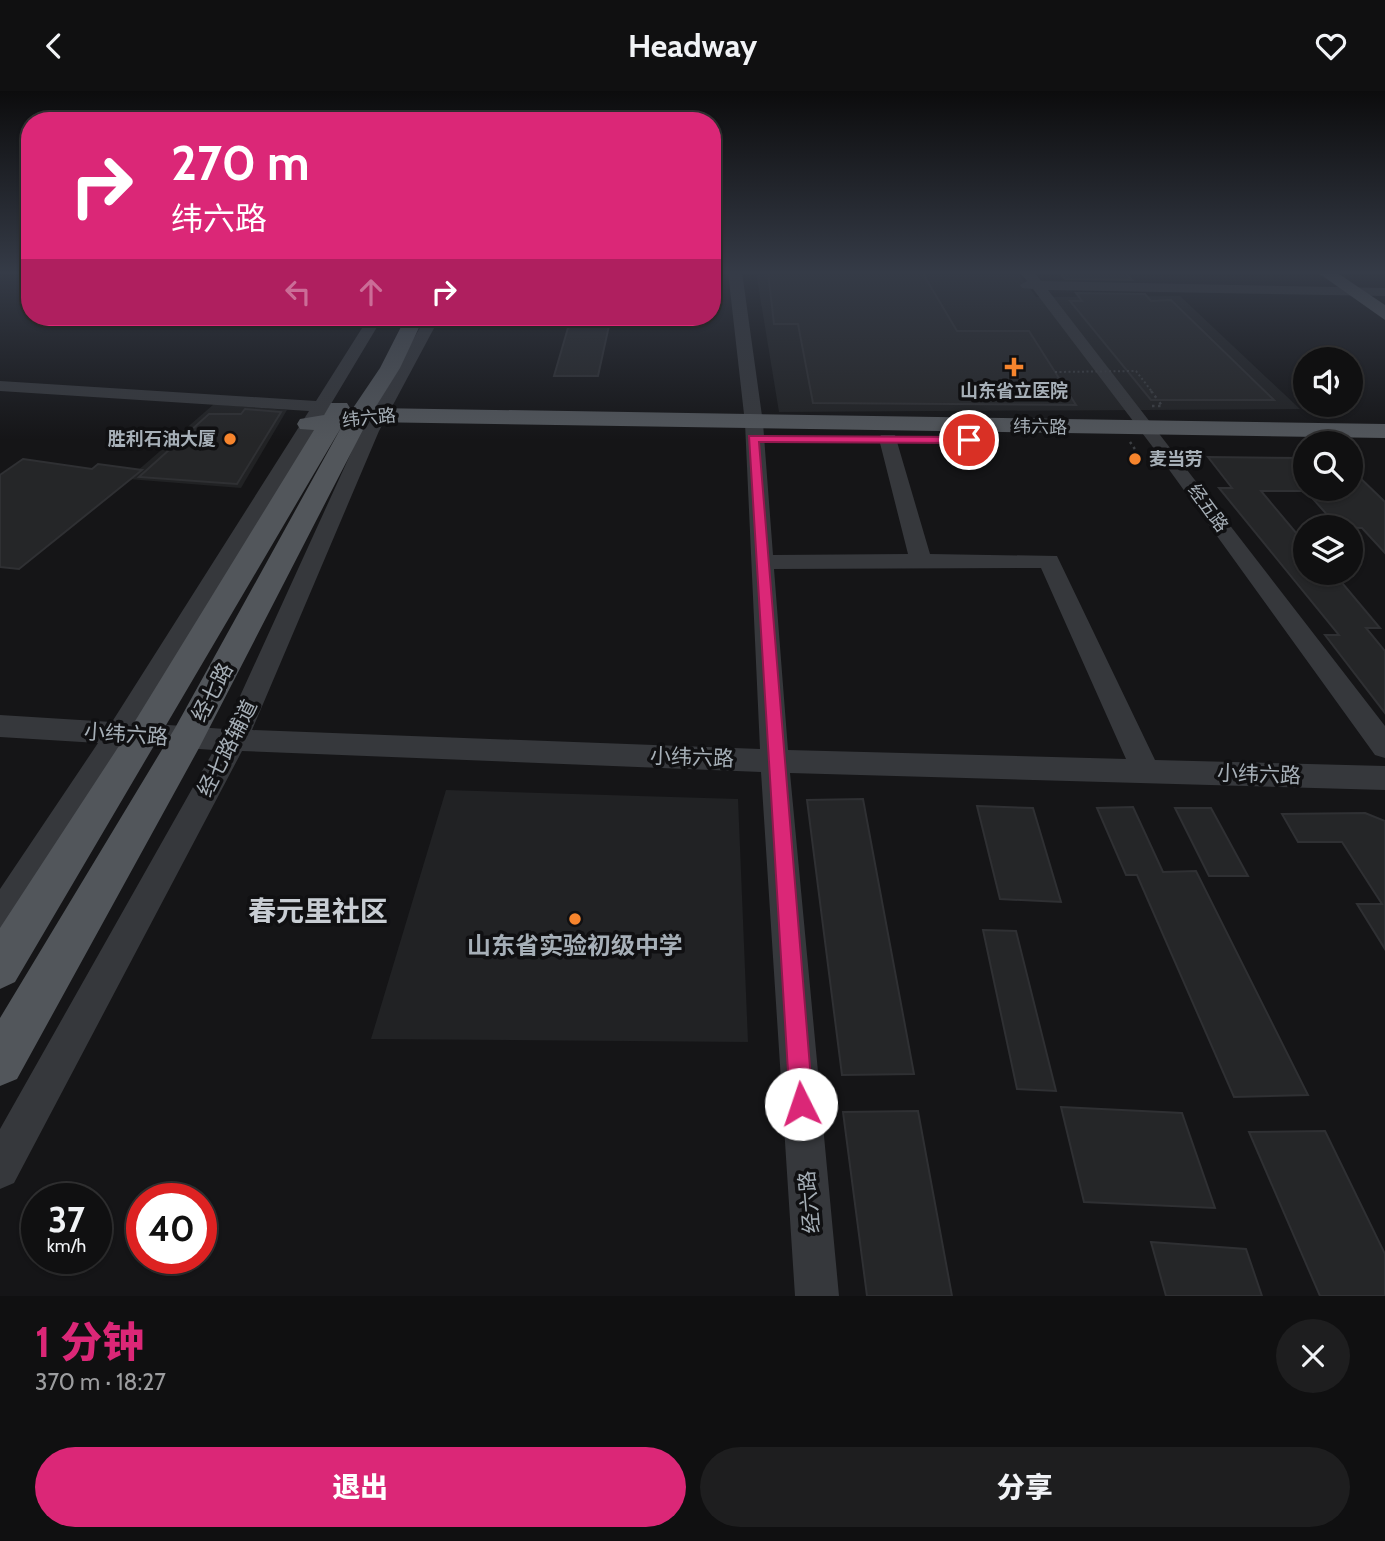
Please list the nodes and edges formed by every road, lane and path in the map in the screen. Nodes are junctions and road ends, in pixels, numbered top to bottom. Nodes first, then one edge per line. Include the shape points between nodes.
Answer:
1 (373, 328) edge
2 (390, 328) edge
3 (409, 328) edge
4 (423, 328) edge
5 (739, 328) edge
6 (1071, 328) edge
7 (1055, 372) dead end
8 (0, 386) edge
9 (345, 421) junction
10 (1153, 426) junction
11 (753, 431) junction
12 (1385, 431) edge
13 (888, 439) junction
14 (1293, 442) edge
15 (1363, 444) edge
16 (1385, 445) edge
17 (763, 562) junction
18 (921, 562) junction
19 (0, 726) edge
20 (131, 735) junction
21 (187, 738) junction
22 (234, 740) junction
23 (1385, 747) edge
24 (777, 761) junction
25 (1146, 771) junction
26 (1385, 778) edge
27 (0, 918) edge
28 (0, 967) edge
29 (0, 1062) edge
30 (0, 1169) edge
31 (817, 1296) edge

1 - 9 street
2 - 9 main road, 经七路
3 - 9 main road, 经七路 via 390,368
4 - 9 street, 经七路辅道
5 - 11 street, 经六路
6 - 10 street, 经五路
7 - 10 path, bridge via 1136,371 1162,406
8 - 9 street
9 - 11 main road, 纬六路
9 - 20 main road, 经七路
9 - 21 main road, 经七路
9 - 22 street, 经七路辅道
10 - 11 main road, 纬六路
10 - 12 main road, 纬六路
10 - 13 main road, 纬六路
10 - 14 main road, 纬六路
10 - 23 street, 经五路
11 - 13 main road, 纬六路
11 - 17 street, 经六路
13 - 18 street
15 - 16 main road
17 - 18 street
17 - 24 street, 经六路
18 - 25 street via 1049,561
19 - 20 street, 小纬六路
20 - 21 street, 小纬六路
20 - 27 street
20 - 28 main road, 经七路
21 - 22 street, 小纬六路
21 - 29 main road, 经七路
22 - 24 street, 小纬六路
22 - 30 street, 经七路辅道
24 - 25 street, 小纬六路
24 - 31 street, 经六路
25 - 26 street, 小纬六路

